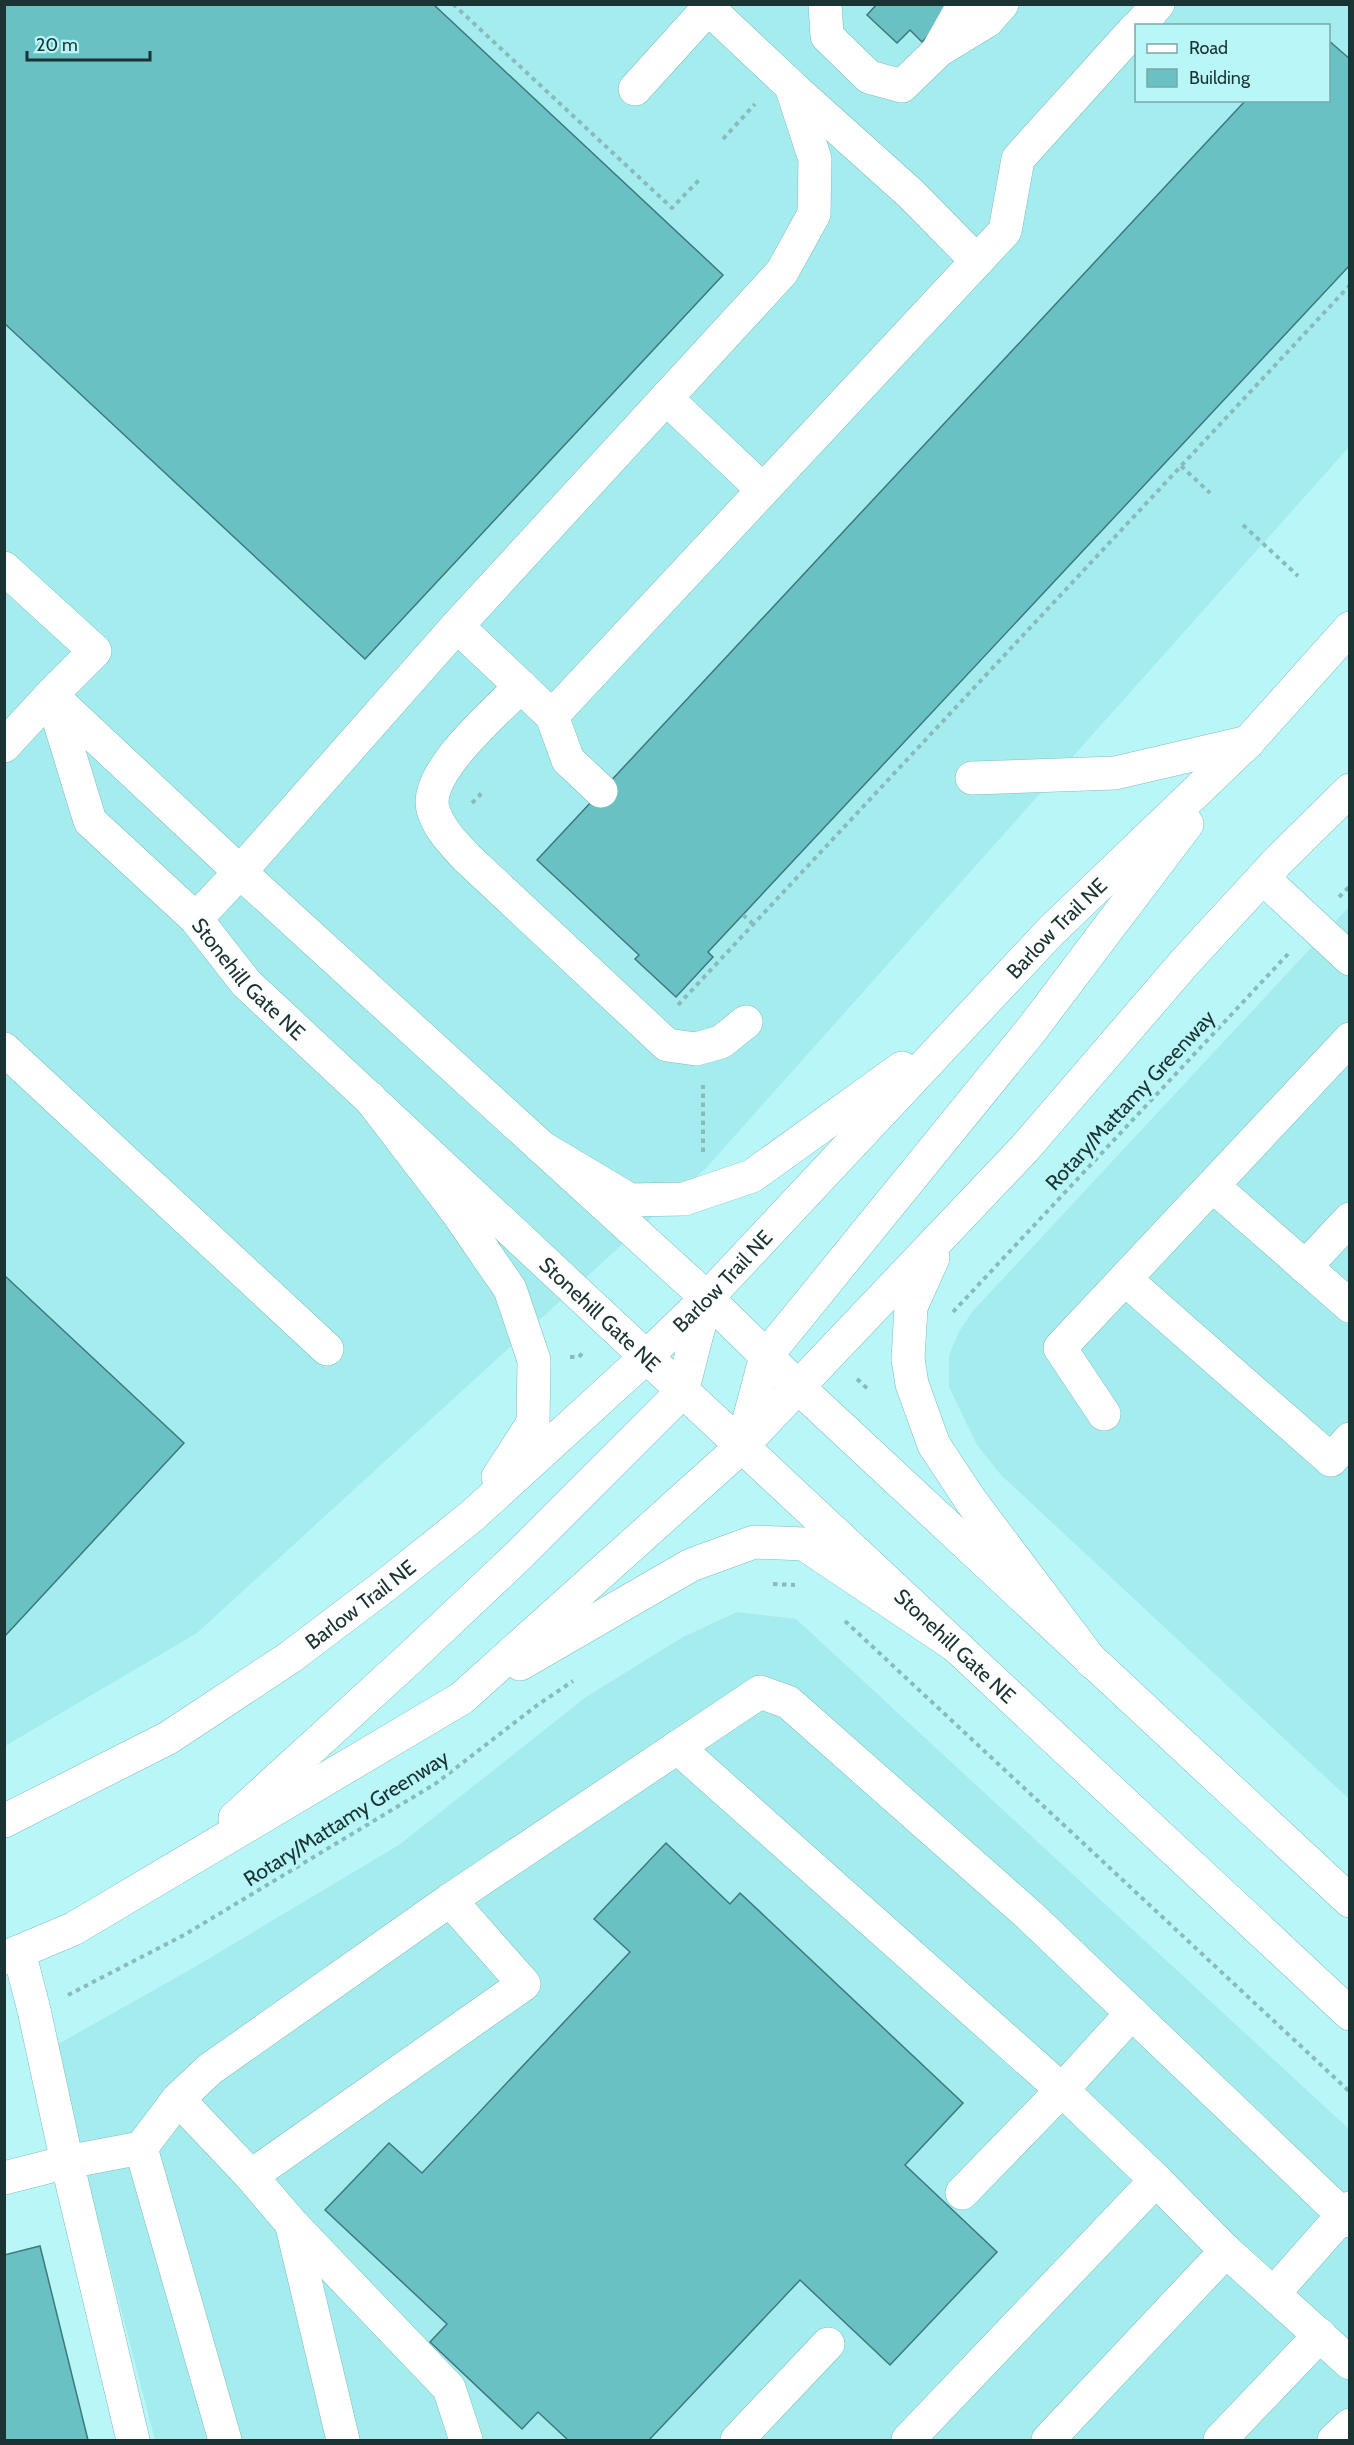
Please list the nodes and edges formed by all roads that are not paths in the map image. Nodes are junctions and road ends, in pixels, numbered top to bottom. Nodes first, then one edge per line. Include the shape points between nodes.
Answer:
1 (825, 4) edge
2 (964, 4) edge
3 (1002, 4) edge
4 (1158, 4) edge
5 (708, 6) edge
6 (1141, 24) edge
7 (1135, 30) edge
8 (937, 52) junction
9 (791, 86) junction
10 (634, 88) dead end
11 (977, 261) junction
12 (666, 398) junction
13 (762, 489) junction
14 (4, 568) edge
15 (457, 626) junction
16 (1350, 628) edge
17 (521, 686) junction
18 (51, 695) junction
19 (552, 716) junction
20 (1248, 742) junction
21 (4, 746) edge
22 (1350, 772) edge
23 (972, 778) dead end
24 (1350, 790) edge
25 (601, 791) dead end
26 (1271, 869) junction
27 (240, 872) junction
28 (196, 919) junction
29 (1350, 959) edge
30 (746, 1022) dead end
31 (965, 1023) junction
32 (1350, 1039) edge
33 (4, 1049) edge
34 (369, 1097) junction
35 (541, 1147) junction
36 (1213, 1186) junction
37 (1350, 1219) edge
38 (946, 1229) junction
39 (1305, 1267) junction
40 (1125, 1279) junction
41 (706, 1298) junction
42 (1350, 1306) edge
43 (327, 1349) dead end
44 (766, 1356) junction
45 (646, 1357) junction
46 (798, 1387) junction
47 (682, 1392) junction
48 (1104, 1414) dead end
49 (1350, 1439) edge
50 (741, 1447) junction
51 (472, 1516) junction
52 (956, 1646) junction
53 (1092, 1662) junction
54 (462, 1698) junction
55 (677, 1747) junction
56 (4, 1821) edge
57 (185, 1862) junction
58 (450, 1900) junction
59 (1350, 1901) edge
60 (12, 1955) edge
61 (1132, 2013) junction
62 (1350, 2014) edge
63 (1062, 2090) junction
64 (178, 2099) junction
65 (141, 2148) junction
66 (67, 2162) junction
67 (251, 2176) junction
68 (4, 2178) edge
69 (1156, 2180) junction
70 (962, 2193) dead end
71 (1347, 2215) edge
72 (292, 2224) junction
73 (1226, 2252) junction
74 (1274, 2293) junction
75 (1320, 2335) junction
76 (828, 2344) dead end
77 (1350, 2363) edge
78 (1350, 2425) edge
79 (133, 2440) edge
80 (225, 2440) edge
81 (343, 2440) edge
82 (466, 2440) edge
83 (737, 2440) edge
84 (908, 2440) edge
85 (1048, 2440) edge
86 (1220, 2440) edge
87 (1334, 2440) edge

1 - 8 main road via 827,36 869,77 902,86
2 - 8 main road
3 - 8 main road via 987,21
4 - 6 main road
5 - 9 main road
5 - 10 main road
7 - 11 main road via 1018,159 1005,231
9 - 11 main road
9 - 12 main road, Stonehill Gate NE via 815,159 814,214 782,272
11 - 13 main road
12 - 13 main road
12 - 15 main road, Stonehill Gate NE
13 - 19 main road
14 - 18 main road via 95,651
15 - 17 main road
15 - 27 main road, Stonehill Gate NE
16 - 20 main road, Barlow Trail NE
17 - 19 main road
17 - 30 main road via 452,757 436,781 432,808 445,833 667,1045 696,1049 721,1042
18 - 21 main road
18 - 27 main road
18 - 28 main road via 90,820
19 - 25 main road via 568,760
20 - 23 main road via 1115,773
20 - 31 main road, Barlow Trail NE via 1050,932
20 - 44 main road via 1032,1029
22 - 26 main road
24 - 26 main road
26 - 29 main road via 1314,926
26 - 38 main road via 1025,1148
27 - 28 main road, Stonehill Gate NE
27 - 35 main road
28 - 34 main road, Stonehill Gate NE via 246,983
31 - 35 main road via 752,1176 684,1199 630,1200
31 - 41 main road, Barlow Trail NE
32 - 36 main road
33 - 43 main road
34 - 45 main road, Stonehill Gate NE
34 - 51 main road via 457,1212 510,1290 534,1360 533,1423
35 - 41 main road
36 - 39 main road
36 - 40 main road
37 - 39 main road
38 - 46 main road
38 - 53 main road via 911,1307 908,1359 912,1384 934,1445 971,1501
39 - 42 main road
40 - 48 main road via 1060,1348
40 - 49 main road via 1331,1460
41 - 44 main road
41 - 45 main road, Barlow Trail NE
41 - 47 main road
44 - 46 main road
44 - 50 main road
45 - 47 main road, Stonehill Gate NE
45 - 51 main road, Barlow Trail NE
46 - 50 main road
46 - 53 main road
47 - 50 main road, Stonehill Gate NE
47 - 57 main road via 518,1557
50 - 52 main road, Stonehill Gate NE
50 - 54 main road
51 - 56 main road, Barlow Trail NE via 289,1658 168,1738
52 - 54 main road via 804,1544 754,1542 691,1565
52 - 62 main road, Stonehill Gate NE
53 - 59 main road
54 - 57 main road
55 - 58 main road
55 - 61 main road via 760,1692 788,1702 1029,1915
55 - 63 main road
57 - 60 main road via 73,1929
58 - 64 main road via 210,2069
58 - 67 main road via 524,1984
60 - 66 main road via 34,2010
61 - 63 main road
61 - 71 main road
63 - 69 main road
63 - 70 main road
64 - 65 main road
64 - 67 main road
65 - 66 main road
65 - 80 main road
66 - 68 main road
66 - 79 main road
67 - 72 main road
69 - 73 main road
69 - 84 main road
71 - 74 main road
72 - 81 main road
72 - 82 main road via 449,2388
73 - 74 main road
73 - 85 main road
74 - 75 main road
75 - 77 main road
75 - 86 main road
76 - 83 main road
78 - 87 main road

